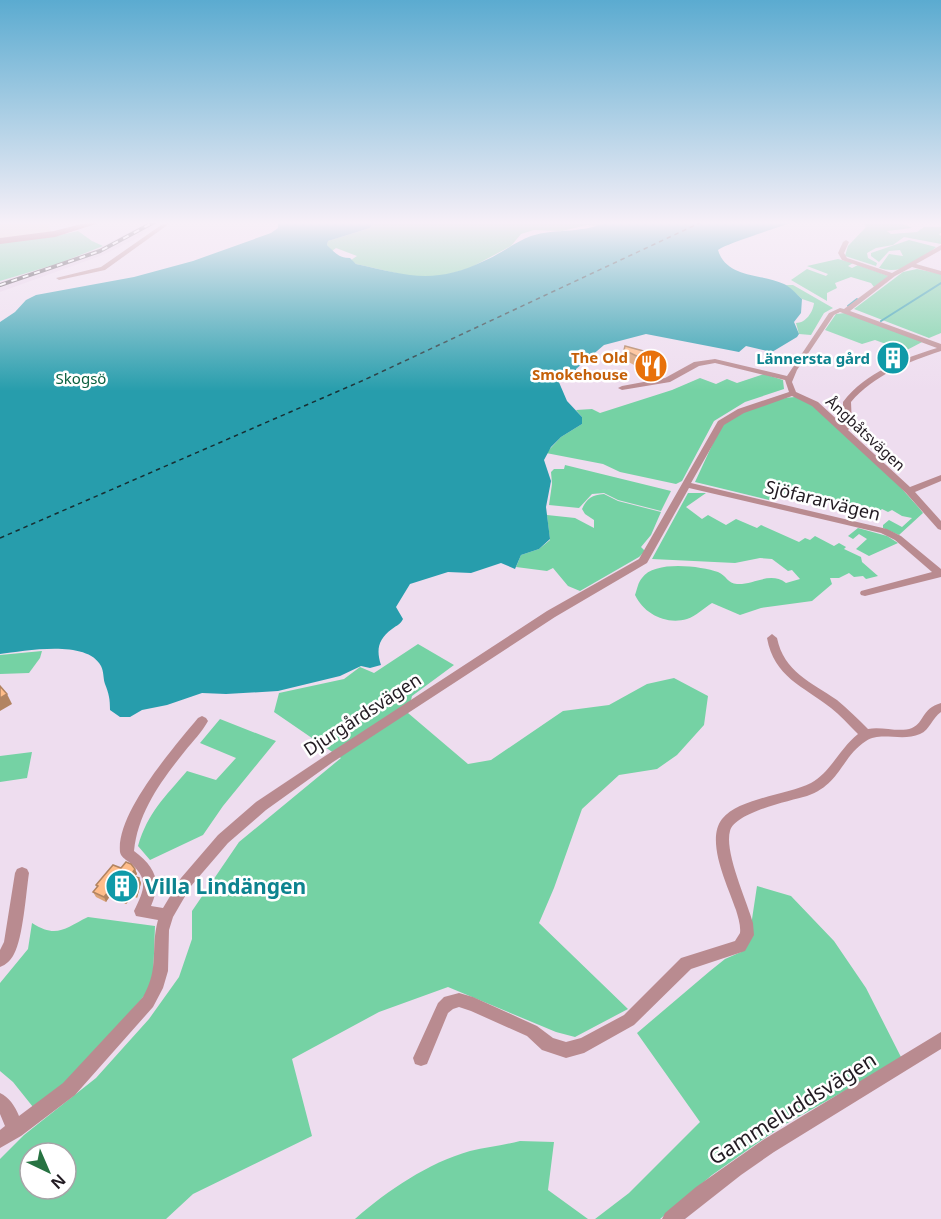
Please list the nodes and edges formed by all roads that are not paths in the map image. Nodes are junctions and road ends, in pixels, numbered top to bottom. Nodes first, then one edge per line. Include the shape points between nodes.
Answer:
1 (889, 278) edge
2 (846, 310) junction
3 (941, 348) edge
4 (789, 379) junction
5 (622, 388) dead end
6 (793, 393) junction
7 (843, 429) junction
8 (941, 478) edge
9 (687, 485) junction
10 (909, 491) junction
11 (941, 527) edge
12 (940, 573) edge
13 (865, 594) dead end
14 (772, 638) dead end
15 (941, 707) edge
16 (202, 721) dead end
17 (866, 735) junction
18 (22, 873) dead end
19 (166, 915) junction
20 (0, 960) edge
21 (941, 1040) edge
22 (421, 1058) dead end
23 (0, 1101) edge
24 (15, 1130) junction
25 (0, 1140) edge
26 (671, 1219) edge

1 - 2 street
2 - 3 street
2 - 4 street via 831,314
3 - 7 street via 862,385 847,402 848,426
4 - 5 street via 715,361 697,364 667,380
4 - 6 street
6 - 7 street, Ångbåtsvägen via 815,404
6 - 9 street, Djurgårdsvägen via 725,419 708,442
7 - 10 street, Ångbåtsvägen
8 - 10 street
9 - 12 street, Sjöfararvägen via 884,531
9 - 19 street, Djurgårdsvägen via 643,561 551,614 261,806 206,857
10 - 11 street, Ångbåtsvägen
12 - 13 street, Sjöfararvägen
14 - 17 street via 790,678 833,704
15 - 17 street via 928,714 916,731
16 - 19 street via 144,801 127,838 127,853 143,865 149,876 150,896 141,911
17 - 22 street via 859,738 822,783 745,809 729,819 723,830 724,847 746,923 747,935 740,946 686,963 630,1020 584,1045 566,1050 473,1004 450,1002 443,1008
18 - 20 street via 11,942
19 - 24 street, Djurgårdsvägen via 161,971 148,1002 69,1089
21 - 26 street, Gammeluddsvägen via 783,1136 726,1174
23 - 24 street
24 - 25 street, Djurgårdsvägen

